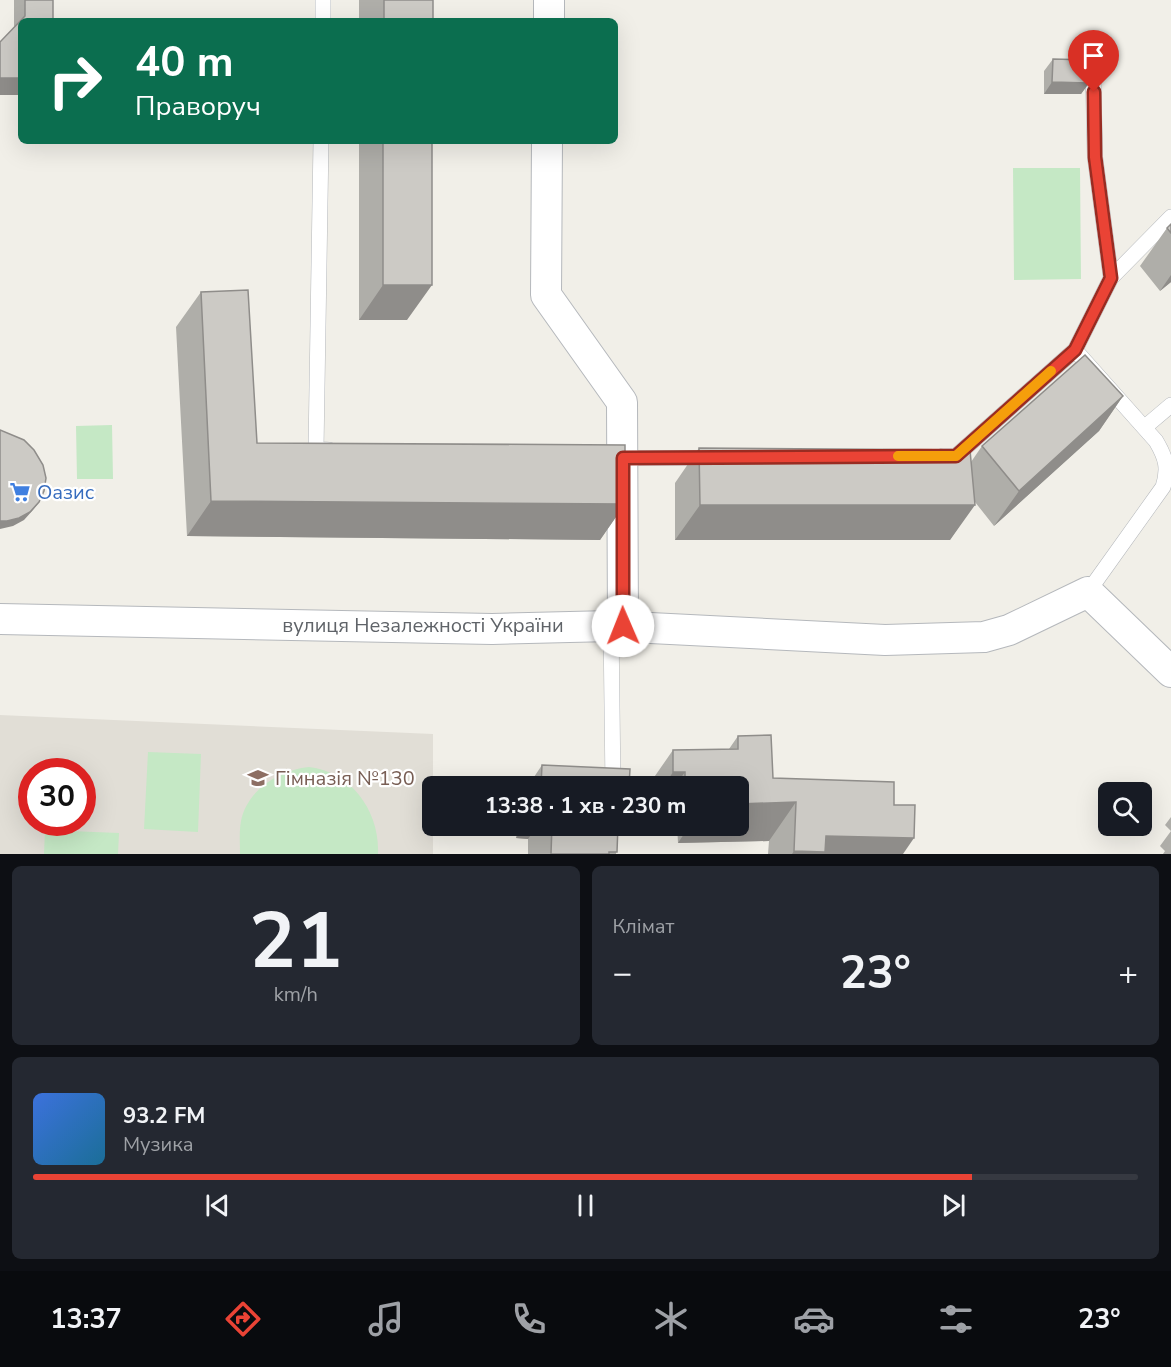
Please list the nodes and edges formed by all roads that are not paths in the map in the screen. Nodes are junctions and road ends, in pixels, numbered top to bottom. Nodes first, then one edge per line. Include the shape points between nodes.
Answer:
1 (323, 0) edge
2 (549, 0) edge
3 (322, 18) edge
4 (549, 18) edge
5 (1093, 71) dead end
6 (321, 144) edge
7 (547, 144) edge
8 (1171, 217) edge
9 (1111, 278) junction
10 (1075, 350) junction
11 (1171, 405) edge
12 (1145, 427) junction
13 (340, 450) edge
14 (932, 456) edge
15 (611, 458) junction
16 (730, 458) edge
17 (1088, 592) junction
18 (0, 619) edge
19 (617, 626) junction
20 (1171, 672) edge
21 (613, 776) edge

1 - 3 lane
2 - 4 street
5 - 9 lane via 1095,157
6 - 13 lane via 316,450
7 - 15 street via 546,295 622,402
8 - 9 lane
9 - 10 lane
10 - 12 lane
10 - 14 lane via 956,456
11 - 12 lane
12 - 17 lane via 1163,454 1167,472 1163,487
15 - 16 lane
15 - 19 street
17 - 19 street, вулиця Незалежності України via 1009,630 984,637 885,640
17 - 20 street
18 - 19 street, вулиця Незалежності України via 492,629
19 - 21 lane

